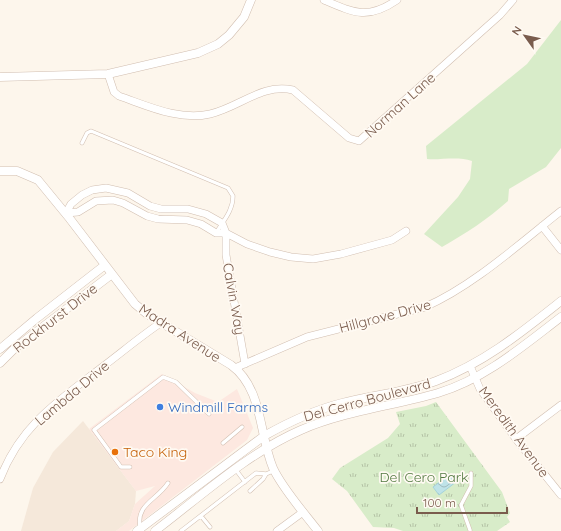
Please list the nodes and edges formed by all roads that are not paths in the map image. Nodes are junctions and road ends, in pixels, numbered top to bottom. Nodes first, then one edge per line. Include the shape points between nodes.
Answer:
1 (251, 0) edge
2 (324, 0) edge
3 (397, 0) edge
4 (513, 0) edge
5 (108, 74) junction
6 (0, 77) edge
7 (82, 143) dead end
8 (0, 171) edge
9 (561, 211) edge
10 (66, 213) junction
11 (222, 223) junction
12 (542, 226) junction
13 (406, 231) dead end
14 (216, 232) junction
15 (226, 233) junction
16 (561, 250) edge
17 (104, 265) junction
18 (112, 274) junction
19 (561, 301) edge
20 (561, 317) edge
21 (162, 322) junction
22 (0, 349) edge
23 (0, 363) edge
24 (245, 364) junction
25 (470, 366) junction
26 (235, 368) junction
27 (475, 376) junction
28 (561, 405) edge
29 (209, 414) dead end
30 (242, 427) dead end
31 (264, 436) junction
32 (516, 439) junction
33 (223, 443) dead end
34 (266, 448) junction
35 (130, 467) dead end
36 (236, 470) junction
37 (274, 470) junction
38 (471, 473) dead end
39 (266, 474) junction
40 (0, 479) edge
41 (244, 482) junction
42 (168, 484) dead end
43 (250, 491) dead end
44 (561, 495) edge
45 (303, 512) junction
46 (201, 516) junction
47 (210, 527) dead end
48 (140, 530) edge
49 (470, 530) edge
50 (155, 531) edge
51 (181, 531) edge
52 (277, 531) edge
53 (318, 531) edge

1 - 5 street via 246,14 237,27 212,48
2 - 3 street via 347,11 359,13 380,10
4 - 5 street, Norman Lane via 500,15 359,141 349,138 293,90 270,89 228,108 193,116 171,114 119,96 114,92
5 - 6 street
7 - 11 lane via 91,131 228,188 233,200 226,220
8 - 10 street, Madra Avenue via 17,170 38,180
9 - 12 street, Hillgrove Drive
10 - 11 street via 71,204 82,195 106,188 128,193 150,206 161,209 188,209 206,214
10 - 14 street via 78,212 96,201 107,199 123,203 147,216 187,220
10 - 17 street, Madra Avenue
11 - 14 lane
11 - 15 street
12 - 16 street
12 - 24 street, Hillgrove Drive via 461,288 436,302 307,337
13 - 15 street via 392,240 313,259 270,252
14 - 15 street
15 - 24 street, Calvin Way via 226,255
17 - 18 street, Madra Avenue
17 - 22 street, Rockhurst Drive
18 - 21 street, Madra Avenue via 135,304
18 - 23 street, Rockhurst Drive via 14,349
19 - 25 street, Del Cerro Boulevard via 505,345
20 - 27 street, Del Cerro Boulevard via 512,354
21 - 26 street, Madra Avenue
21 - 40 street, Lambda Drive via 51,406 24,434
24 - 26 street, Hillgrove Drive
25 - 27 street, Meredith Avenue
25 - 31 street, Del Cerro Boulevard via 436,381 313,412
26 - 31 street, Madra Avenue via 250,387
27 - 32 street, Meredith Avenue via 480,389
27 - 34 street, Del Cerro Boulevard via 439,393 332,419
28 - 32 street
29 - 35 lane via 176,382 163,377 94,430 121,467
30 - 33 lane
31 - 34 street, Madra Avenue
31 - 48 street, Del Cerro Boulevard
32 - 44 street, Meredith Avenue
34 - 36 street, Del Cerro Boulevard
34 - 37 street, Madra Avenue
36 - 41 lane
36 - 50 street, Del Cerro Boulevard
37 - 39 lane
37 - 45 street, Madra Avenue
38 - 49 lane via 471,486 461,505
39 - 41 lane via 256,472
39 - 43 lane
41 - 46 lane
42 - 48 lane via 142,509
45 - 52 street
45 - 53 street, Madra Avenue
46 - 47 lane
46 - 51 lane

